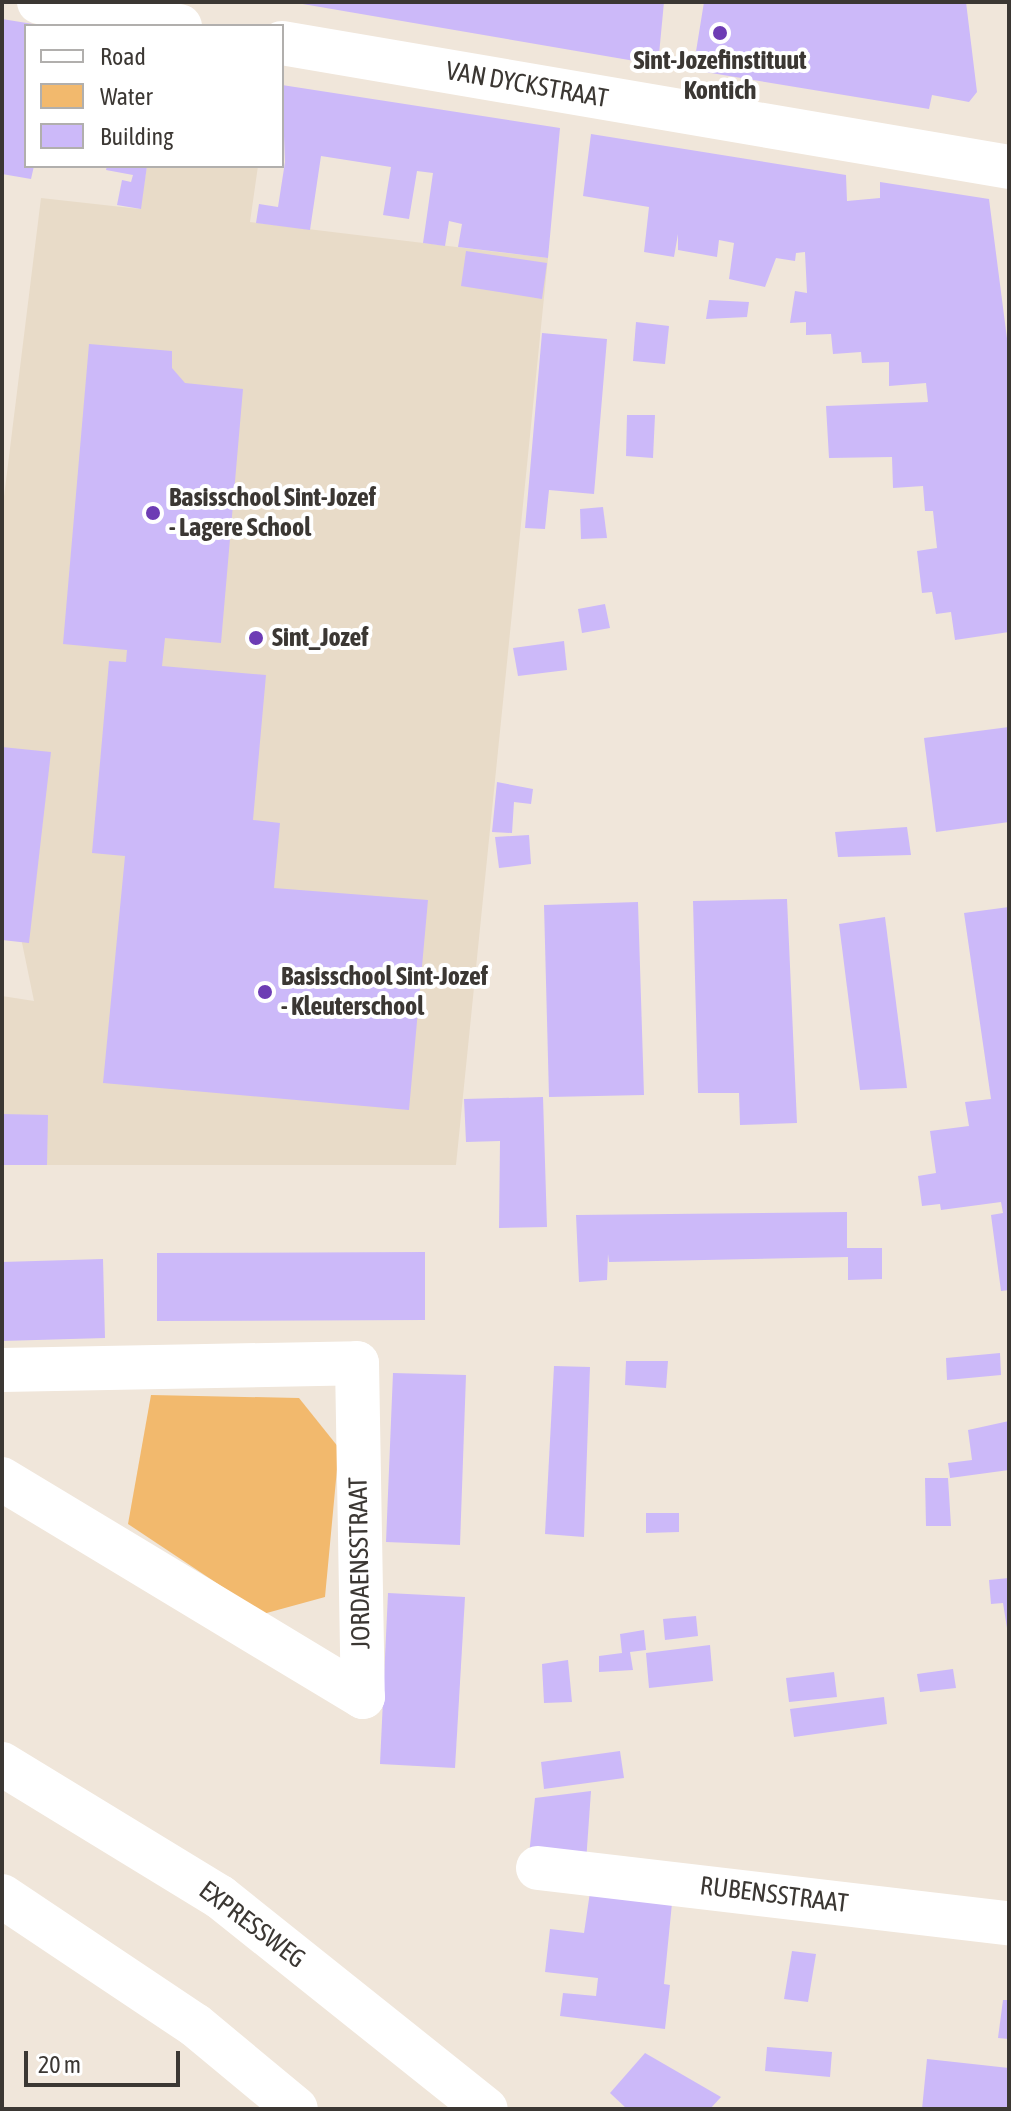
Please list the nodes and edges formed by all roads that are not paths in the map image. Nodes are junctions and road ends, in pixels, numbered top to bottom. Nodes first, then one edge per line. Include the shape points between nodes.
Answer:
1 (39, 2) edge
2 (168, 24) edge
3 (284, 43) edge
4 (1009, 167) edge
5 (2, 1370) edge
6 (2, 1479) edge
7 (2, 1764) edge
8 (538, 1868) dead end
9 (2, 1896) edge
10 (1009, 1923) edge
11 (296, 2109) edge
12 (486, 2109) edge

1 - 2 main road
3 - 4 main road, VAN DYCKSTRAAT
5 - 6 main road, JORDAENSSTRAAT via 357,1363 363,1697
7 - 12 main road, EXPRESSWEG via 220,1897
8 - 10 main road, RUBENSSTRAAT
9 - 11 main road via 195,2025

